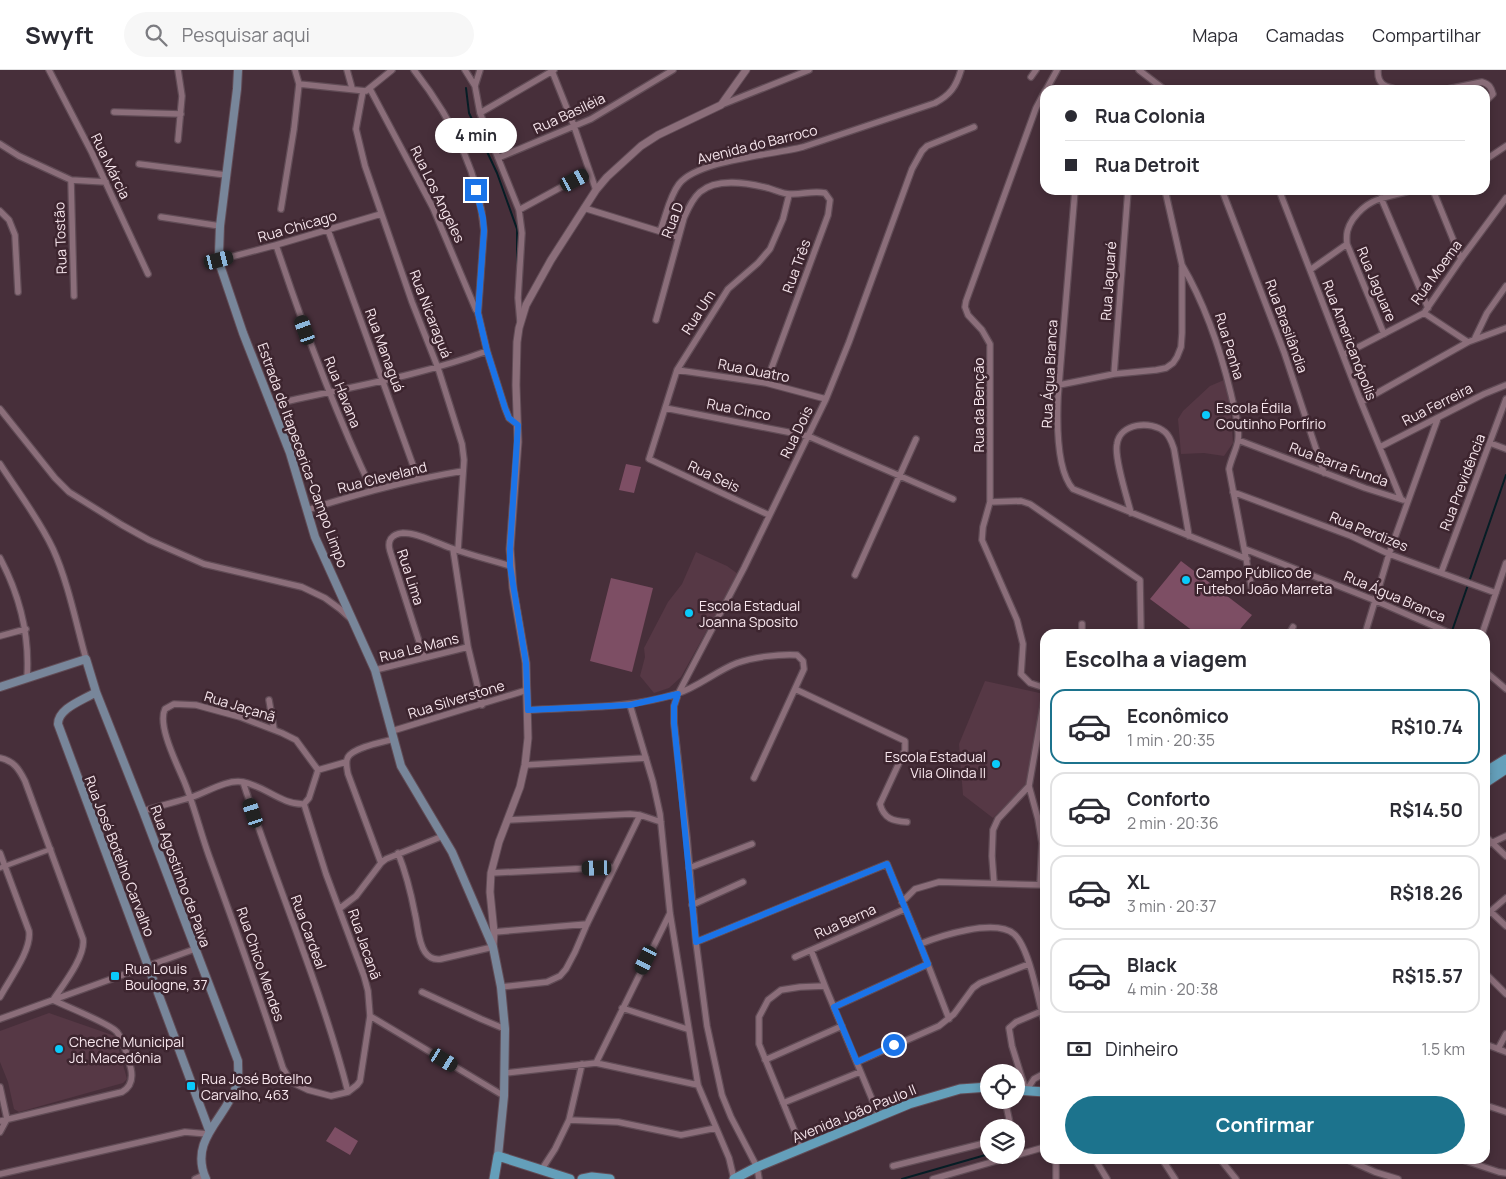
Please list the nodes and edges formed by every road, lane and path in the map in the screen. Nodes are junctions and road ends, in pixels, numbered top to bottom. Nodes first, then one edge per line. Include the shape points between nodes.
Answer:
1 (49, 70) edge
2 (178, 70) edge
3 (238, 70) edge
4 (295, 70) edge
5 (347, 70) edge
6 (392, 70) edge
7 (414, 70) edge
8 (465, 70) edge
9 (480, 70) edge
10 (673, 70) edge
11 (746, 70) edge
12 (809, 70) edge
13 (961, 70) edge
14 (1036, 70) edge
15 (1057, 70) edge
16 (1138, 70) edge
17 (1378, 70) edge
18 (553, 71) edge
19 (1031, 77) dead end
20 (299, 84) junction
21 (1048, 85) edge
22 (1158, 85) edge
23 (1384, 85) edge
24 (1467, 85) edge
25 (1489, 85) edge
26 (475, 86) junction
27 (352, 88) junction
28 (370, 88) junction
29 (363, 91) junction
30 (1040, 101) edge
31 (721, 105) junction
32 (114, 112) dead end
33 (480, 113) junction
34 (181, 114) junction
35 (574, 126) junction
36 (974, 127) dead end
37 (178, 140) dead end
38 (0, 144) edge
39 (1506, 146) edge
40 (1490, 157) edge
41 (498, 158) junction
42 (140, 164) dead end
43 (590, 172) junction
44 (226, 175) junction
45 (71, 180) junction
46 (106, 182) junction
47 (596, 190) junction
48 (789, 194) junction
49 (1075, 195) edge
50 (1128, 195) edge
51 (1166, 195) edge
52 (1224, 195) edge
53 (1280, 195) edge
54 (1393, 195) edge
55 (1435, 195) edge
56 (1381, 198) junction
57 (1506, 198) edge
58 (584, 208) junction
59 (281, 209) dead end
60 (519, 210) junction
61 (0, 212) edge
62 (381, 214) junction
63 (161, 216) dead end
64 (220, 226) junction
65 (328, 230) junction
66 (660, 231) junction
67 (678, 237) junction
68 (1347, 244) junction
69 (276, 245) junction
70 (1461, 259) junction
71 (219, 260) junction
72 (1182, 265) junction
73 (1310, 270) junction
74 (148, 274) dead end
75 (1506, 286) edge
76 (18, 292) dead end
77 (74, 296) dead end
78 (1426, 310) junction
79 (478, 313) junction
80 (656, 320) dead end
81 (519, 328) junction
82 (1506, 328) edge
83 (1384, 334) junction
84 (1475, 338) junction
85 (1468, 342) junction
86 (487, 351) junction
87 (1343, 355) junction
88 (438, 368) junction
89 (677, 370) junction
90 (1114, 374) junction
91 (382, 380) junction
92 (766, 383) junction
93 (1059, 385) junction
94 (1506, 385) edge
95 (328, 392) junction
96 (826, 399) junction
97 (1506, 399) edge
98 (1361, 402) junction
99 (271, 405) junction
100 (665, 408) junction
101 (1, 410) edge
102 (1438, 418) junction
103 (518, 425) junction
104 (808, 436) junction
105 (916, 439) dead end
106 (1238, 440) junction
107 (1490, 443) junction
108 (1380, 448) junction
109 (1506, 449) edge
110 (649, 459) joint
111 (0, 464) edge
112 (463, 471) junction
113 (1324, 473) junction
114 (900, 476) junction
115 (418, 479) junction
116 (372, 490) junction
117 (1233, 492) junction
118 (953, 500) dead end
119 (1404, 500) junction
120 (990, 502) junction
121 (307, 510) junction
122 (1130, 513) junction
123 (769, 515) junction
124 (1189, 536) junction
125 (1245, 549) junction
126 (456, 550) junction
127 (1389, 554) junction
128 (0, 558) edge
129 (1247, 559) junction
130 (1506, 563) edge
131 (510, 566) junction
132 (1441, 573) junction
133 (855, 575) dead end
134 (1252, 590) dead end
135 (1496, 593) junction
136 (1374, 600) junction
137 (354, 623) junction
138 (1082, 624) dead end
139 (1293, 626) dead end
140 (26, 629) junction
141 (1082, 629) edge
142 (1141, 629) edge
143 (1292, 629) edge
144 (1366, 629) edge
145 (1441, 629) edge
146 (1484, 629) edge
147 (0, 636) edge
148 (468, 647) junction
149 (424, 657) junction
150 (86, 659) junction
151 (375, 670) junction
152 (1490, 675) edge
153 (27, 678) junction
154 (0, 686) edge
155 (1040, 686) edge
156 (795, 689) junction
157 (1506, 689) edge
158 (527, 690) junction
159 (96, 692) junction
160 (678, 694) junction
161 (269, 700) dead end
162 (482, 705) junction
163 (630, 705) junction
164 (528, 710) junction
165 (1040, 723) edge
166 (274, 729) junction
167 (393, 735) junction
168 (0, 758) edge
169 (646, 758) junction
170 (1506, 759) edge
171 (346, 762) junction
172 (525, 765) junction
173 (1490, 769) edge
174 (1506, 769) edge
175 (318, 770) junction
176 (754, 778) dead end
177 (1490, 780) edge
178 (242, 782) junction
179 (1029, 786) junction
180 (188, 798) junction
181 (304, 804) junction
182 (144, 811) junction
183 (640, 816) junction
184 (508, 820) junction
185 (661, 822) junction
186 (907, 822) dead end
187 (1040, 832) edge
188 (443, 836) junction
189 (1506, 836) edge
190 (1490, 840) edge
191 (1493, 842) junction
192 (752, 844) dead end
193 (1490, 844) edge
194 (51, 849) junction
195 (0, 853) edge
196 (398, 853) junction
197 (1506, 856) edge
198 (381, 863) junction
199 (2, 867) edge
200 (614, 867) junction
201 (689, 868) junction
202 (491, 873) junction
203 (742, 882) dead end
204 (994, 883) junction
205 (1040, 885) edge
206 (1506, 898) edge
207 (902, 902) junction
208 (692, 905) junction
209 (339, 909) junction
210 (905, 909) junction
211 (1490, 911) joint
212 (670, 913) junction
213 (587, 924) junction
214 (1506, 926) edge
215 (494, 932) junction
216 (696, 942) junction
217 (920, 944) junction
218 (493, 947) junction
219 (195, 949) junction
220 (811, 950) junction
221 (795, 957) dead end
222 (928, 964) junction
223 (1028, 964) junction
224 (148, 966) junction
225 (1490, 978) edge
226 (825, 986) junction
227 (501, 987) junction
228 (1038, 990) joint
229 (422, 992) dead end
230 (1506, 994) edge
231 (0, 997) edge
232 (53, 1000) junction
233 (1040, 1000) edge
234 (834, 1007) junction
235 (622, 1008) junction
236 (1040, 1012) edge
237 (370, 1016) junction
238 (0, 1019) edge
239 (949, 1019) junction
240 (842, 1026) junction
241 (505, 1029) junction
242 (687, 1029) junction
243 (1506, 1034) edge
244 (1490, 1046) edge
245 (1498, 1049) junction
246 (1506, 1052) edge
247 (765, 1060) junction
248 (857, 1062) junction
249 (596, 1063) junction
250 (582, 1064) junction
251 (860, 1072) junction
252 (506, 1073) junction
253 (1040, 1076) edge
254 (698, 1085) junction
255 (0, 1086) edge
256 (980, 1088) edge
257 (1026, 1091) junction
258 (348, 1092) junction
259 (1040, 1092) edge
260 (504, 1096) junction
261 (783, 1103) junction
262 (1490, 1107) edge
263 (1506, 1112) edge
264 (879, 1116) junction
265 (3, 1120) edge
266 (569, 1120) junction
267 (716, 1128) junction
268 (0, 1132) edge
269 (209, 1132) junction
270 (980, 1144) edge
271 (1040, 1148) edge
272 (802, 1149) junction
273 (498, 1156) junction
274 (1056, 1164) edge
275 (1098, 1164) edge
276 (1165, 1164) edge
277 (1224, 1164) edge
278 (1357, 1164) edge
279 (1475, 1164) edge
280 (893, 1166) dead end
281 (754, 1168) junction
282 (542, 1169) junction
283 (1506, 1173) edge
284 (0, 1174) edge
285 (205, 1177) edge
286 (564, 1178) edge
287 (736, 1178) edge
288 (194, 1179) edge
289 (494, 1179) edge
290 (582, 1179) edge
291 (610, 1179) edge
292 (759, 1179) edge
293 (933, 1179) edge
294 (1056, 1179) edge
295 (1106, 1179) edge
296 (1175, 1179) edge
297 (1236, 1179) edge
298 (1398, 1179) edge

1 - 46 street, Rua Márcia
2 - 34 street
3 - 44 main road, Estrada de Itapecerica-Campo Limpo
4 - 20 street
5 - 27 street
6 - 28 street
7 - 79 street via 446,114 472,174 484,230
8 - 26 street
9 - 26 street
10 - 35 street, Rua Basiléia via 599,115
11 - 31 street
12 - 31 street
13 - 66 street, Avenida do Barroco via 952,92 935,103 803,147 728,161 699,170 685,178 677,188
14 - 19 street
15 - 21 street, Rua da Benção
16 - 22 street
17 - 23 street
18 - 33 street
18 - 35 street
20 - 27 street
20 - 59 street
24 - 25 street via 1482,82
26 - 33 street
27 - 29 street
28 - 29 street
28 - 79 street, Rua Los Angeles via 433,208
29 - 62 street, Rua Nicaraguá via 356,128
30 - 120 street, Rua da Benção via 965,307 990,344
31 - 47 street via 641,146
32 - 34 street
33 - 41 street
34 - 37 street
35 - 41 street, Rua Basiléia
35 - 43 street
36 - 96 street, Rua Dois via 927,146 912,169
38 - 45 street
39 - 40 street
41 - 60 street
42 - 44 street
43 - 47 street
43 - 60 street
44 - 64 main road, Estrada de Itapecerica-Campo Limpo
45 - 46 street
45 - 77 street, Rua Tostão
46 - 74 street, Rua Márcia
47 - 58 street
48 - 67 street, Rua D via 734,183 707,188 691,204
48 - 89 street, Rua Um via 770,249 728,288
48 - 92 street, Rua Três via 825,193 830,206
49 - 93 street, Rua Água Branca
50 - 90 street, Rua Jaguaré
51 - 72 street
52 - 113 street, Rua Brasilândia via 1281,344
53 - 73 street, Rua Americanópolis
54 - 56 street
55 - 70 street
56 - 68 street via 1361,209 1348,226
56 - 78 street
57 - 70 street, Rua Moema
58 - 66 street
58 - 81 street via 537,284
60 - 81 street via 522,233
61 - 76 street via 10,220 15,235
62 - 65 street, Rua Chicago
62 - 88 street, Rua Nicaraguá
63 - 64 street
64 - 71 main road, Estrada de Itapecerica-Campo Limpo
65 - 69 street, Rua Chicago
65 - 91 street, Rua Managuá
66 - 67 street
67 - 80 street, Rua D
68 - 73 street
68 - 83 street, Rua Jaguare
69 - 71 street, Rua Chicago
69 - 95 street, Rua Havana
70 - 78 street, Rua Moema
71 - 99 main road, Estrada de Itapecerica-Campo Limpo via 226,287
72 - 90 street via 1182,333 1177,357 1166,368
72 - 106 street, Rua Penha via 1198,294 1218,345 1233,400
73 - 87 street, Rua Americanópolis
75 - 84 street
78 - 83 street, Rua Moema
78 - 85 street
79 - 86 street
81 - 103 street
82 - 84 street
83 - 87 street, Rua Moema
84 - 85 street
85 - 98 street
86 - 88 street
86 - 103 street via 508,415
87 - 98 street, Rua Americanópolis
88 - 91 street
88 - 112 street, Rua Nicaraguá via 461,438
89 - 92 street, Rua Quatro
89 - 100 street, Rua Um
90 - 93 street
91 - 95 street
91 - 115 street, Rua Managuá
92 - 96 street, Rua Quatro
93 - 122 street, Rua Água Branca via 1057,430 1070,485
94 - 102 street, Rua Ferreira
95 - 99 street
95 - 116 street, Rua Havana
96 - 104 street, Rua Dois
97 - 107 street, Rua Previdência
98 - 108 street, Rua Americanópolis
99 - 121 main road, Estrada de Itapecerica-Campo Limpo
100 - 104 street, Rua Cinco
100 - 110 street, Rua Um
101 - 137 street via 69,492 122,525 204,564 302,587 325,598
102 - 108 street, Rua Ferreira
102 - 119 street
103 - 131 street
104 - 114 street, Rua Cinco
104 - 123 street, Rua Dois
105 - 114 street
106 - 113 street, Rua Barra Funda
106 - 117 street via 1229,469
107 - 109 street
107 - 132 street, Rua Previdência
108 - 119 street, Rua Americanópolis
110 - 123 street, Rua Seis
111 - 150 street via 53,548
112 - 115 street, Rua Cleveland
112 - 126 street, Rua Nicaraguá
113 - 119 street, Rua Barra Funda
114 - 118 street, Rua Cinco
114 - 133 street
115 - 116 street, Rua Cleveland
116 - 121 street, Rua Cleveland
117 - 125 street
117 - 127 street, Rua Perdizes via 1351,536
119 - 127 street
120 - 142 street via 1021,501 1030,504 1140,580
120 - 155 street, Rua da Benção via 982,540 1017,620 1023,644 1021,674 1030,683
121 - 137 main road, Estrada de Itapecerica-Campo Limpo via 323,556
122 - 124 street, Rua Água Branca
122 - 124 street via 1117,458 1117,442 1130,428 1158,427 1169,436 1174,449
123 - 160 street, Rua Dois
124 - 129 street, Rua Água Branca
125 - 129 street
125 - 136 street, Rua Água Branca
126 - 131 street, Rua Lima
126 - 148 street, Rua Nicaraguá
126 - 149 street, Rua Lima via 412,534 398,534 388,542
127 - 132 street, Rua Perdizes
127 - 136 street
128 - 140 street via 13,584
129 - 134 street
130 - 135 street
131 - 158 street via 526,663
132 - 135 street, Rua Perdizes
135 - 146 street
136 - 144 street
136 - 145 street, Rua Água Branca
137 - 151 main road, Estrada de Itapecerica-Campo Limpo
138 - 141 street
139 - 143 street
140 - 147 street
140 - 153 street
148 - 149 street, Rua Le Mans
148 - 162 street, Rua Nicaraguá
149 - 151 street, Rua Le Mans
150 - 153 main road
150 - 159 main road, Rua Agostinho de Paiva
151 - 167 main road, Estrada de Itapecerica-Campo Limpo
152 - 157 street
153 - 154 main road
156 - 160 street via 804,669 803,661 797,655 787,654 737,663
156 - 176 street
156 - 186 street via 905,741 906,750 880,804 892,821
158 - 162 street, Rua Silverstone
158 - 164 street
159 - 182 main road, Rua Agostinho de Paiva
159 - 224 main road, Rua José Botelho Carvalho via 64,711 58,724
160 - 163 street
160 - 201 street, Rua Dois via 674,723
161 - 166 street
162 - 167 street, Rua Silverstone
163 - 164 street
163 - 169 street
164 - 172 street
165 - 179 street
166 - 175 street, Rua Jaçanã via 296,740
166 - 180 street, Rua Jaçanã via 196,705 168,707 163,716 166,735
167 - 171 street, Rua Silverstone via 358,750 348,756
167 - 188 main road, Estrada de Itapecerica-Campo Limpo via 401,766
168 - 194 street via 19,769
169 - 172 street
169 - 185 street
170 - 173 main road
171 - 175 street
171 - 198 street
172 - 184 street
174 - 177 main road
175 - 181 street
178 - 180 street
178 - 181 street via 294,804
178 - 258 street, Rua Cardeal via 320,998
179 - 187 street
179 - 204 street via 998,819 993,830
180 - 182 street
180 - 258 street, Rua Chico Mendes via 287,1076 297,1085 324,1095 340,1096
181 - 209 street, Rua Jacanã
182 - 219 main road, Rua Agostinho de Paiva
183 - 184 street via 613,814
183 - 185 street
183 - 200 street
184 - 202 street
185 - 212 street
188 - 196 street
188 - 218 main road, Estrada de Itapecerica-Campo Limpo
189 - 191 street
190 - 191 street
191 - 193 street
191 - 197 street
192 - 201 street
194 - 199 street
194 - 232 street via 84,944
195 - 199 street
196 - 198 street
196 - 218 street via 406,872 421,944 428,955 436,959
198 - 209 street via 356,896
199 - 231 street via 30,939
200 - 202 street
200 - 213 street
201 - 208 street, Rua Dois
202 - 215 street via 490,910
203 - 208 street
204 - 205 street
204 - 207 street via 950,881 928,884 915,889
206 - 211 street
207 - 210 street
207 - 216 street via 887,864
208 - 216 street, Rua Dois
209 - 237 street, Rua Jacanã via 364,976
210 - 217 street
210 - 220 street, Rua Berna
211 - 214 street
212 - 235 street
212 - 242 street
213 - 215 street
213 - 227 street via 576,952 560,976 547,982
215 - 218 street
216 - 281 street, Rua Dois via 702,994 720,1084
217 - 222 street
217 - 223 street via 960,931 1006,931 1018,939
218 - 227 main road, Estrada de Itapecerica-Campo Limpo
219 - 224 street
219 - 269 main road, Rua Agostinho de Paiva via 236,1054 239,1072 234,1091
220 - 221 street, Rua Berna
220 - 226 street
222 - 234 street
222 - 239 street
223 - 228 street
223 - 239 street via 980,983
224 - 232 street
224 - 269 main road, Rua José Botelho Carvalho
225 - 230 street
226 - 234 street
226 - 247 street via 789,988 775,993 768,1000 759,1017 758,1030
227 - 241 main road, Estrada de Itapecerica-Campo Limpo
228 - 233 street
229 - 241 street
232 - 238 street
232 - 265 street via 116,1031 126,1051 131,1083 118,1093
234 - 240 street
235 - 242 street
235 - 249 street
236 - 257 street via 1009,1028
237 - 258 street, Rua Jacanã via 360,1081
237 - 260 street
239 - 248 street via 930,1031
240 - 247 street
240 - 248 street
241 - 252 main road, Estrada de Itapecerica-Campo Limpo
242 - 254 street
243 - 245 street
244 - 245 street
245 - 246 street
247 - 261 street
248 - 251 street
249 - 250 street
249 - 254 street
250 - 252 street
250 - 266 street
251 - 261 street
251 - 264 street
252 - 260 main road, Estrada de Itapecerica-Campo Limpo
253 - 257 street
254 - 267 street
255 - 265 street
256 - 264 main road, Avenida João Paulo II via 939,1094
257 - 259 main road
260 - 273 main road, Estrada de Itapecerica-Campo Limpo
261 - 272 street
262 - 263 street
264 - 272 main road, Avenida João Paulo II
265 - 268 street
266 - 267 street via 618,1122 681,1135
266 - 282 street
267 - 287 street
269 - 284 street via 184,1132
269 - 285 main road, Rua Agostinho de Paiva via 200,1163
270 - 280 street
271 - 293 street
272 - 281 main road, Avenida João Paulo II
273 - 282 main road
273 - 289 main road, Estrada de Itapecerica-Campo Limpo
274 - 294 street
275 - 295 street
276 - 296 street
277 - 297 street
278 - 298 street
279 - 283 street
281 - 287 main road, Avenida João Paulo II
281 - 292 street, Rua Dois
282 - 286 main road
285 - 288 street, Rua Agostinho de Paiva
290 - 291 main road

